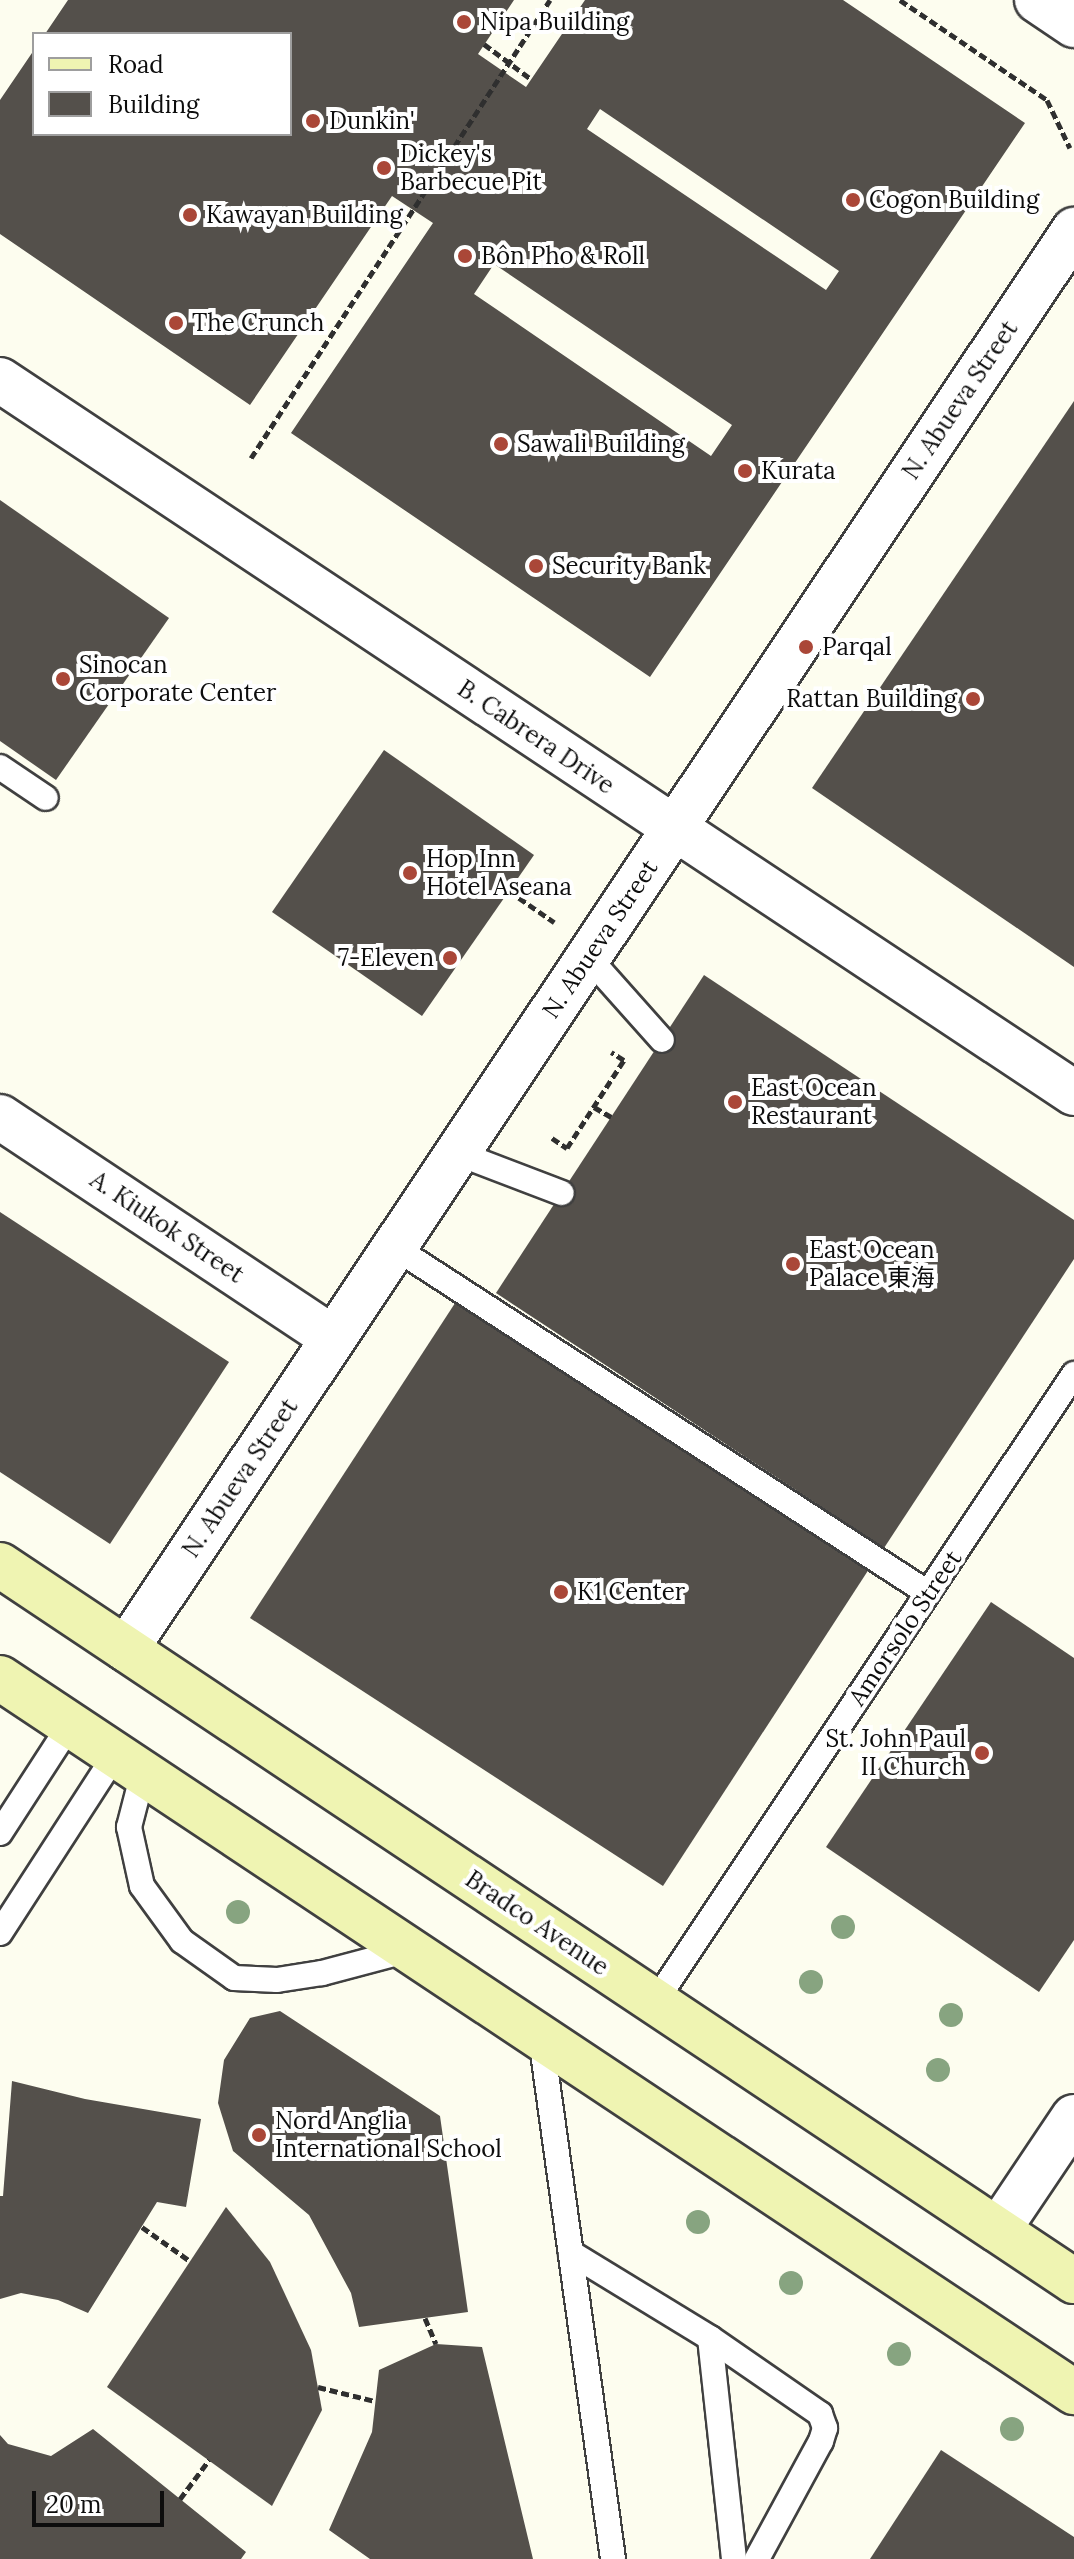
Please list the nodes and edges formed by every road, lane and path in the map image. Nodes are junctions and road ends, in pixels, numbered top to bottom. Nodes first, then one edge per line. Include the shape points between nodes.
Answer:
1 (550, 0) edge
2 (900, 0) edge
3 (1037, 0) edge
4 (1074, 25) edge
5 (484, 44) dead end
6 (531, 79) dead end
7 (1070, 148) dead end
8 (1074, 230) edge
9 (0, 380) edge
10 (251, 458) dead end
11 (0, 767) edge
12 (46, 798) dead end
13 (674, 829) junction
14 (509, 891) dead end
15 (554, 922) dead end
16 (588, 957) junction
17 (662, 1040) dead end
18 (611, 1052) dead end
19 (1074, 1093) edge
20 (594, 1107) junction
21 (0, 1117) edge
22 (611, 1117) dead end
23 (552, 1138) dead end
24 (457, 1153) junction
25 (562, 1193) dead end
26 (394, 1247) junction
27 (333, 1338) junction
28 (1074, 1374) edge
29 (1066, 1404) edge
30 (0, 1565) edge
31 (928, 1593) junction
32 (126, 1649) junction
33 (0, 1678) edge
34 (70, 1725) junction
35 (129, 1764) junction
36 (0, 1833) edge
37 (0, 1933) edge
38 (409, 1950) junction
39 (655, 2002) junction
40 (541, 2038) junction
41 (1074, 2117) edge
42 (142, 2227) dead end
43 (998, 2230) junction
44 (571, 2253) junction
45 (190, 2261) dead end
46 (1074, 2281) edge
47 (425, 2318) dead end
48 (710, 2338) junction
49 (436, 2344) dead end
50 (318, 2387) dead end
51 (1074, 2392) edge
52 (375, 2401) dead end
53 (209, 2460) dead end
54 (180, 2499) dead end
55 (613, 2559) edge
56 (734, 2559) edge
57 (757, 2559) edge

1 - 10 path
2 - 7 path via 1047,100
3 - 4 street
5 - 6 path, bridge
8 - 13 street, N. Abueva Street
9 - 13 street, B. Cabrera Drive
11 - 12 lane
13 - 16 street, N. Abueva Street
13 - 19 street, B. Cabrera Drive
14 - 15 path
16 - 17 lane
16 - 24 street, N. Abueva Street
18 - 20 path via 624,1060
20 - 22 path
20 - 23 path via 567,1148
21 - 27 street, A. Kiukok Street
24 - 25 lane
24 - 26 street, N. Abueva Street
26 - 27 street, N. Abueva Street
26 - 31 lane
27 - 32 street, N. Abueva Street
28 - 29 lane, Amorsolo Street
29 - 31 lane, Amorsolo Street
30 - 32 street, Bradco Avenue
31 - 39 lane, Amorsolo Street
32 - 39 street, Bradco Avenue
33 - 34 street
34 - 35 street
34 - 36 lane
35 - 37 lane
35 - 38 street
35 - 38 lane via 129,1827 142,1886 182,1941 234,1978 277,1980 322,1973
38 - 40 street
39 - 43 street, Bradco Avenue
40 - 44 lane
40 - 51 street
41 - 43 street
42 - 45 path
43 - 46 street, Bradco Avenue
44 - 48 lane
44 - 55 lane
47 - 49 path
48 - 56 lane
48 - 57 lane via 820,2414 825,2428
50 - 52 path
53 - 54 path

